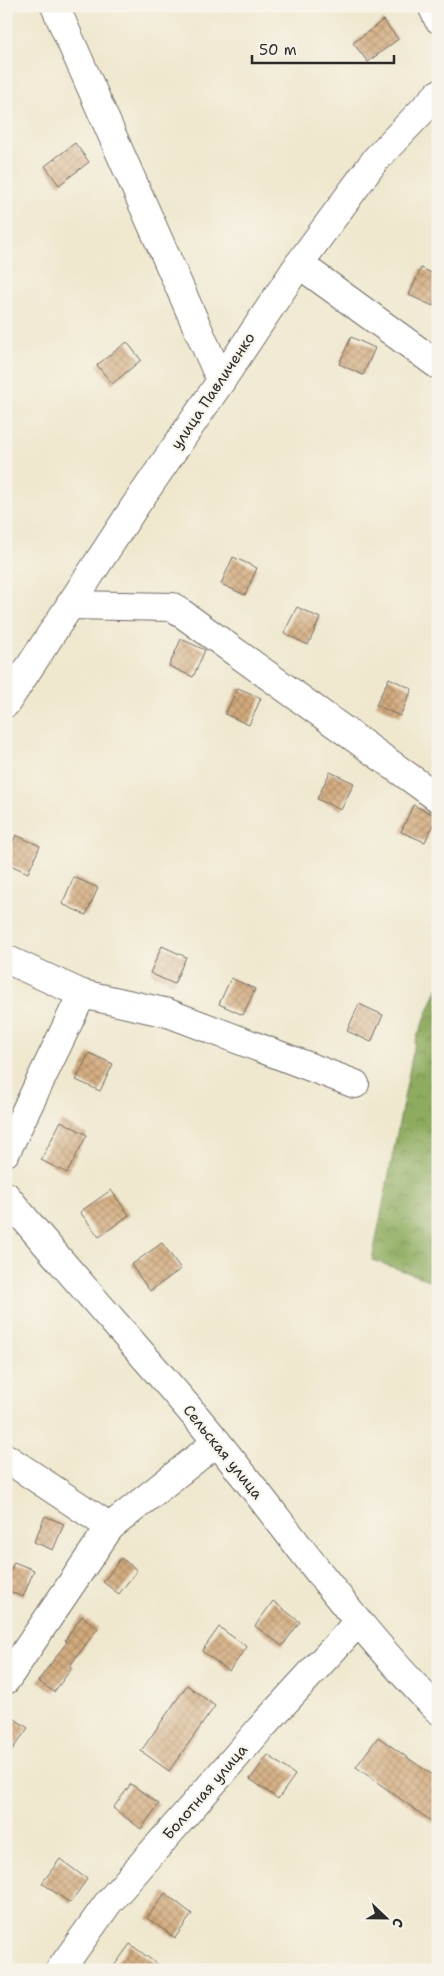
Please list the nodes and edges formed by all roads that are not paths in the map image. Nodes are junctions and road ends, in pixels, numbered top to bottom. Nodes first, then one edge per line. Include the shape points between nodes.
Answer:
1 (55, 6) edge
2 (432, 6) edge
3 (438, 19) edge
4 (438, 94) edge
5 (299, 264) junction
6 (438, 365) edge
7 (221, 381) junction
8 (70, 605) junction
9 (6, 702) edge
10 (438, 798) edge
11 (6, 959) edge
12 (82, 994) junction
13 (354, 1084) dead end
14 (6, 1152) edge
15 (12, 1214) edge
16 (217, 1442) junction
17 (6, 1458) edge
18 (110, 1527) junction
19 (358, 1622) junction
20 (6, 1680) edge
21 (438, 1710) edge
22 (60, 1970) edge

1 - 7 street
2 - 3 street
4 - 5 street, улица Павличенко via 376,158
5 - 6 street
5 - 7 street, улица Павличенко
7 - 8 street, улица Павличенко
8 - 9 street, улица Павличенко
8 - 10 street via 173,608
11 - 12 street
12 - 13 street via 168,1013
12 - 14 street
15 - 16 street, Сельская улица
16 - 18 street
16 - 19 street, Сельская улица
17 - 18 street
18 - 20 street
19 - 21 street, Сельская улица
19 - 22 street, Болотная улица via 108,1903

